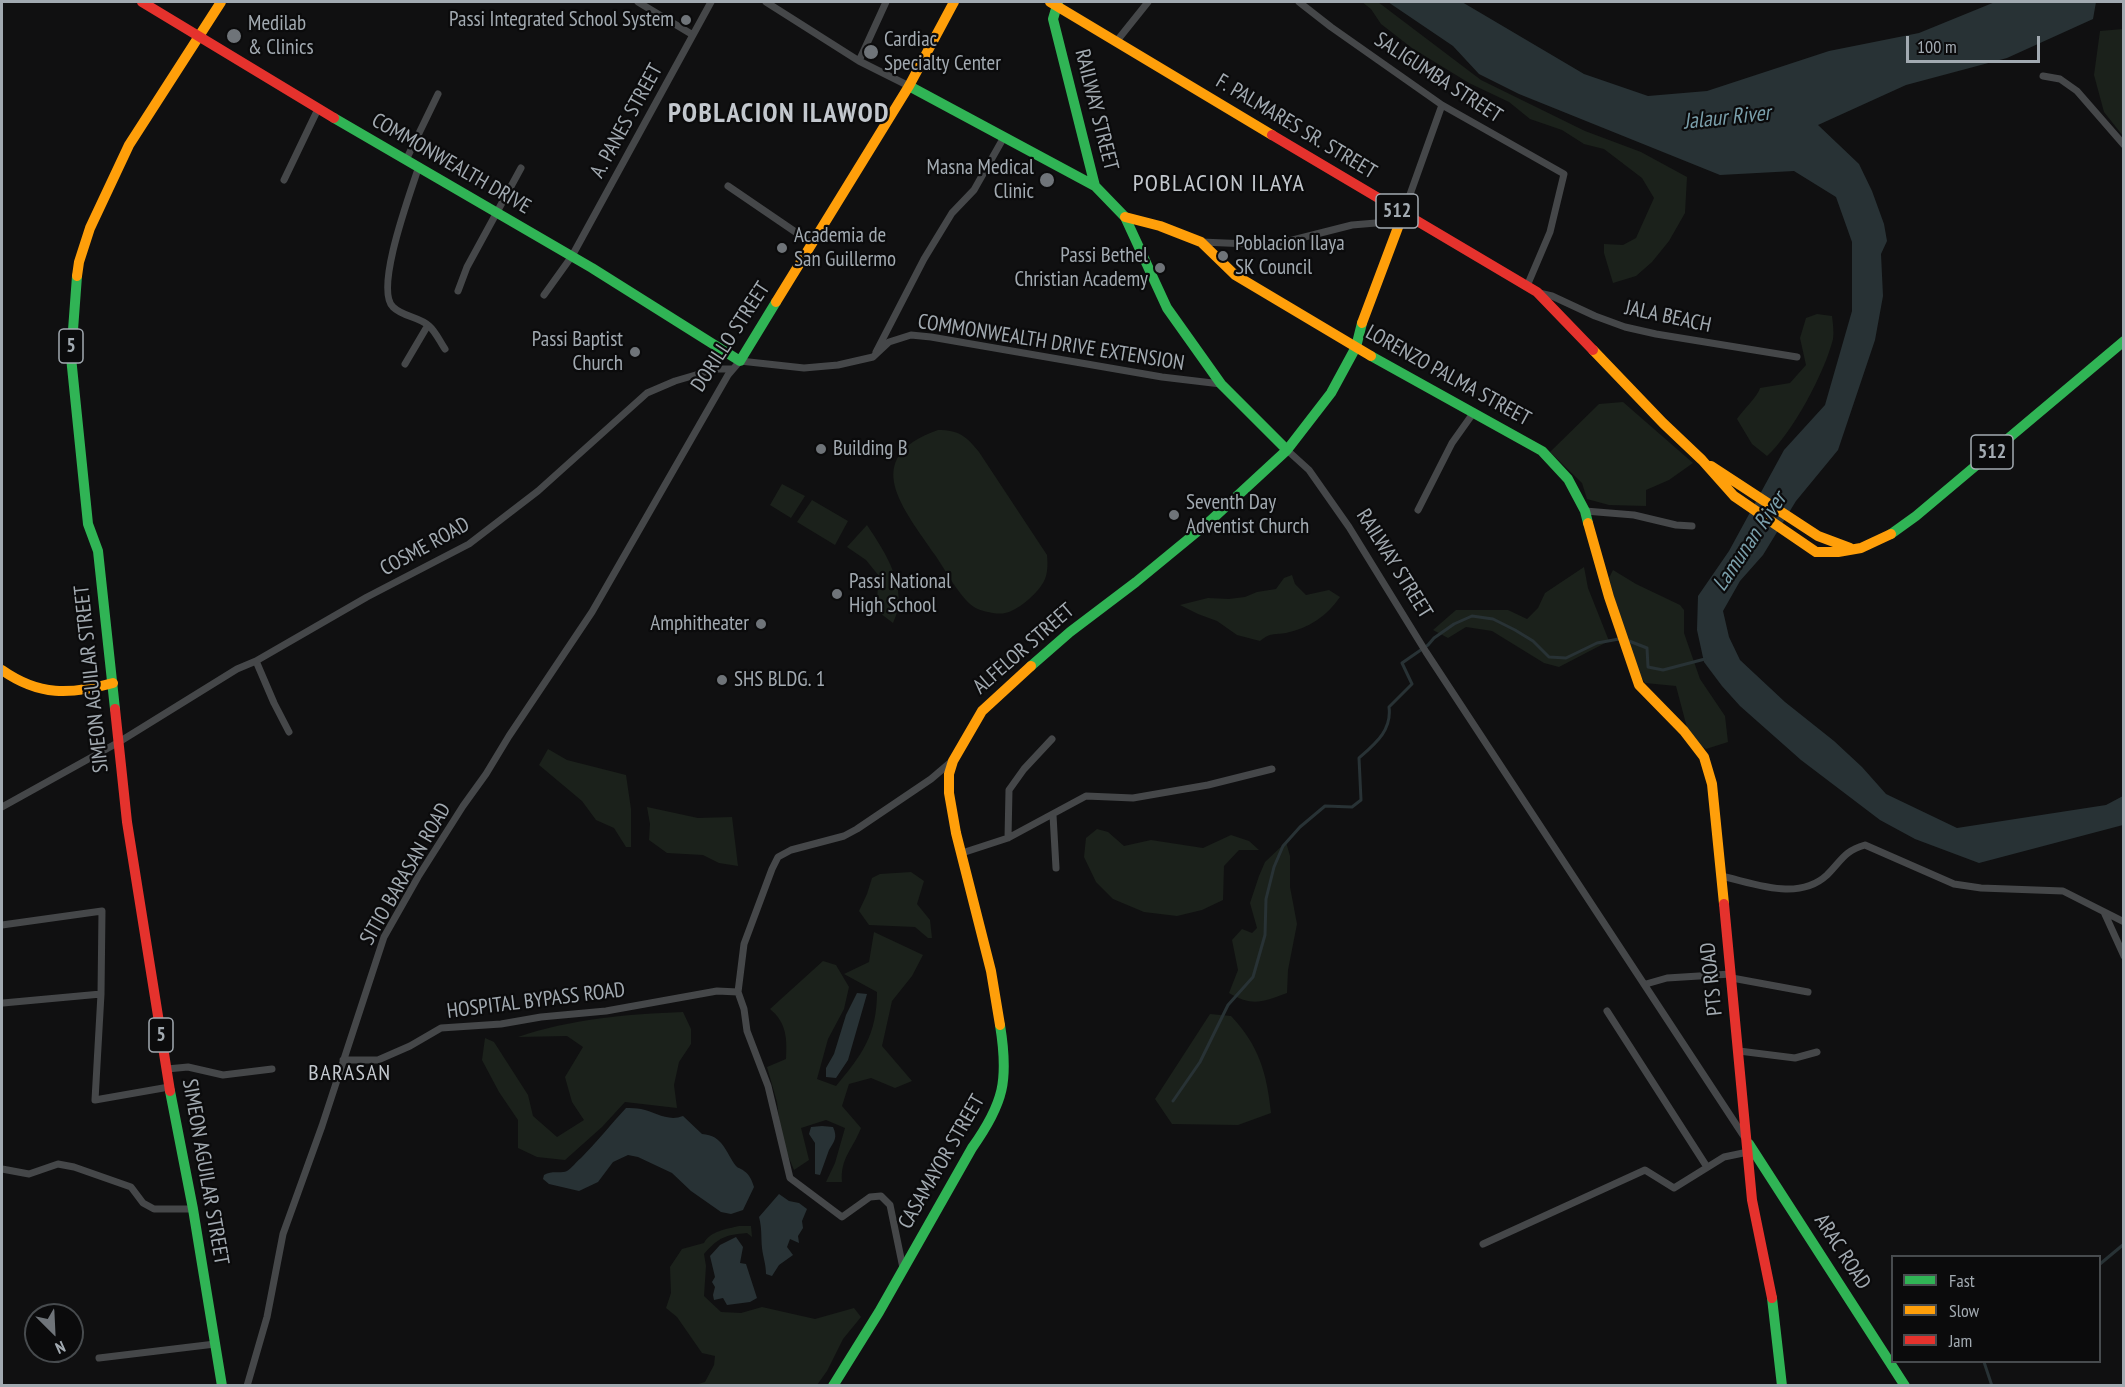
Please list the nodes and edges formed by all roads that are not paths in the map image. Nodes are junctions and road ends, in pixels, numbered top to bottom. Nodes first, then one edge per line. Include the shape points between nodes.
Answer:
1 (142, 2) edge
2 (221, 2) edge
3 (638, 2) edge
4 (711, 2) edge
5 (766, 2) edge
6 (886, 2) edge
7 (954, 2) edge
8 (1148, 2) edge
9 (1299, 2) edge
10 (1055, 3) edge
11 (693, 36) junction
12 (198, 37) junction
13 (1116, 42) junction
14 (859, 61) junction
15 (2043, 76) dead end
16 (909, 86) junction
17 (438, 94) dead end
18 (1442, 105) junction
19 (318, 109) junction
20 (1004, 137) junction
21 (2124, 145) edge
22 (406, 160) junction
23 (419, 166) junction
24 (521, 168) dead end
25 (284, 180) dead end
26 (728, 186) dead end
27 (1095, 186) junction
28 (496, 213) junction
29 (1125, 217) junction
30 (1402, 218) junction
31 (1201, 242) junction
32 (813, 244) junction
33 (572, 256) junction
34 (1527, 286) junction
35 (458, 291) dead end
36 (1537, 292) junction
37 (543, 295) dead end
38 (428, 325) junction
39 (2124, 341) edge
40 (1356, 347) junction
41 (445, 350) dead end
42 (873, 357) junction
43 (1797, 357) dead end
44 (405, 364) dead end
45 (736, 365) junction
46 (1221, 384) junction
47 (1474, 412) junction
48 (1287, 450) junction
49 (1702, 460) junction
50 (1418, 510) dead end
51 (1585, 511) junction
52 (1692, 526) dead end
53 (1852, 548) junction
54 (1609, 597) joint
55 (592, 612) joint
56 (256, 661) junction
57 (2, 670) edge
58 (113, 683) junction
59 (289, 732) dead end
60 (1052, 739) dead end
61 (119, 742) junction
62 (953, 761) junction
63 (1272, 769) dead end
64 (2, 805) edge
65 (1053, 814) junction
66 (1008, 838) junction
67 (962, 854) junction
68 (1056, 868) dead end
69 (1721, 876) junction
70 (2104, 912) junction
71 (2124, 922) edge
72 (2, 926) edge
73 (2124, 956) edge
74 (1731, 976) junction
75 (1646, 984) junction
76 (738, 992) junction
77 (1808, 992) dead end
78 (101, 994) junction
79 (3, 1003) edge
80 (1607, 1011) dead end
81 (1739, 1051) junction
82 (1817, 1052) dead end
83 (343, 1060) junction
84 (167, 1069) junction
85 (272, 1069) dead end
86 (169, 1087) junction
87 (1746, 1140) junction
88 (1748, 1152) junction
89 (1707, 1167) junction
90 (2, 1169) edge
91 (193, 1209) junction
92 (1483, 1244) dead end
93 (903, 1268) junction
94 (215, 1344) junction
95 (99, 1358) dead end
96 (222, 1386) edge
97 (247, 1386) edge
98 (833, 1386) edge
99 (1782, 1386) edge
100 (1905, 1386) edge

1 - 12 main road, COMMONWEALTH DRIVE
2 - 12 main road, SIMEON AGUILAR STREET / 5
3 - 11 street
4 - 11 street, A. PANES STREET
5 - 14 street
6 - 14 street
7 - 16 main road, DORILLO STREET
8 - 13 street
9 - 18 street, SALIGUMBA STREET
10 - 13 main road, F. PALMARES SR. STREET / 512
10 - 27 main road, RAILWAY STREET via 1054,27
11 - 33 street, A. PANES STREET
12 - 19 main road, COMMONWEALTH DRIVE
12 - 58 main road, SIMEON AGUILAR STREET / 5 via 129,145 90,228 79,262 74,298 71,357 80,455 88,524 98,551
13 - 30 main road, F. PALMARES SR. STREET / 512
14 - 16 street
15 - 21 street via 2060,79 2077,91
16 - 20 main road
16 - 32 main road, DORILLO STREET
17 - 22 street
18 - 30 street
18 - 34 street, SALIGUMBA STREET via 1564,174 1550,232
19 - 22 main road, COMMONWEALTH DRIVE
19 - 25 street
20 - 27 main road
20 - 42 street via 974,190 952,213 924,259
22 - 23 main road, COMMONWEALTH DRIVE
23 - 28 main road, COMMONWEALTH DRIVE
23 - 38 street via 396,239 387,278 387,298 401,313
24 - 28 street
26 - 32 street
27 - 29 main road, RAILWAY STREET
28 - 33 main road, COMMONWEALTH DRIVE
28 - 35 street
29 - 31 main road
29 - 46 main road, RAILWAY STREET via 1167,308
30 - 31 street via 1352,225 1273,245
30 - 34 main road, F. PALMARES SR. STREET / 512
30 - 40 main road, ALFELOR STREET
31 - 40 main road, LORENZO PALMA STREET via 1235,275
32 - 45 main road, DORILLO STREET
33 - 37 street, A. PANES STREET
33 - 45 main road, COMMONWEALTH DRIVE
34 - 36 main road, F. PALMARES SR. STREET / 512
36 - 43 street, JALA BEACH via 1625,327
36 - 49 main road, F. PALMARES SR. STREET / 512
38 - 41 street
38 - 44 street
39 - 53 main road, 512 via 1900,527 1875,543
40 - 47 main road, LORENZO PALMA STREET
40 - 48 main road, ALFELOR STREET via 1331,393
42 - 45 street, COMMONWEALTH DRIVE EXTENSION via 804,368
42 - 46 street, COMMONWEALTH DRIVE EXTENSION via 889,342 911,335
45 - 55 street, DORILLO STREET
45 - 56 street, COSME ROAD via 675,381 647,393 538,491 469,544
46 - 48 main road, RAILWAY STREET
47 - 50 street via 1452,443
47 - 51 main road, LORENZO PALMA STREET via 1542,451 1568,479
48 - 62 main road, ALFELOR STREET via 1209,522 1002,691 982,711
48 - 75 street, RAILWAY STREET via 1309,470 1349,527 1426,652
49 - 53 main road, F. PALMARES SR. STREET / 512 via 1806,528 1830,542
49 - 53 main road, F. PALMARES SR. STREET / 512 via 1743,503 1809,548 1827,553
51 - 52 street
51 - 54 main road, LORENZO PALMA STREET
54 - 69 main road, PTS ROAD via 1639,685 1704,757 1712,784
55 - 83 street, SITIO BARASAN ROAD via 458,814 390,927
56 - 59 street
56 - 61 street, COSME ROAD
57 - 58 main road via 15,682 58,693
58 - 61 main road, SIMEON AGUILAR STREET / 5
60 - 66 street via 1009,790
61 - 64 street, COSME ROAD
61 - 84 main road, SIMEON AGUILAR STREET / 5 via 127,822
62 - 67 main road, CASAMAYOR STREET via 949,793
62 - 76 street, ALFELOR STREET via 857,830 778,857 744,944
63 - 65 street via 1208,786 1132,798 1086,796
65 - 66 street
65 - 68 street
66 - 67 street
67 - 93 main road, CASAMAYOR STREET via 991,971 1005,1073 1001,1098 989,1124
69 - 70 street via 1789,890 1808,887 1822,879 1850,849 1865,845 1954,885 2063,891
69 - 74 main road, PTS ROAD
70 - 71 street
70 - 73 street
72 - 78 street via 102,911
74 - 75 street via 1667,978
74 - 77 street
74 - 81 main road, PTS ROAD
75 - 87 street, RAILWAY STREET
76 - 83 street, HOSPITAL BYPASS ROAD via 717,991 606,1011 441,1028 378,1060
76 - 93 street via 747,1031 768,1086 790,1178 842,1217 870,1197 880,1196 890,1205
78 - 79 street
78 - 86 street via 95,1100
80 - 89 street
81 - 82 street via 1795,1058
81 - 87 main road, PTS ROAD
83 - 97 street, SITIO BARASAN ROAD via 283,1234 267,1317
84 - 85 street via 188,1067 223,1075
84 - 86 main road, SIMEON AGUILAR STREET / 5
86 - 91 main road, SIMEON AGUILAR STREET / 5
87 - 88 main road, PTS ROAD
87 - 100 main road, ARAC ROAD
88 - 89 street via 1724,1157
88 - 99 main road, PTS ROAD
89 - 92 street via 1674,1188 1646,1170
90 - 91 street via 29,1174 58,1164 74,1167 131,1187 143,1203 154,1209
91 - 94 main road, SIMEON AGUILAR STREET / 5
93 - 98 main road, CASAMAYOR STREET
94 - 95 street
94 - 96 main road, SIMEON AGUILAR STREET / 5

